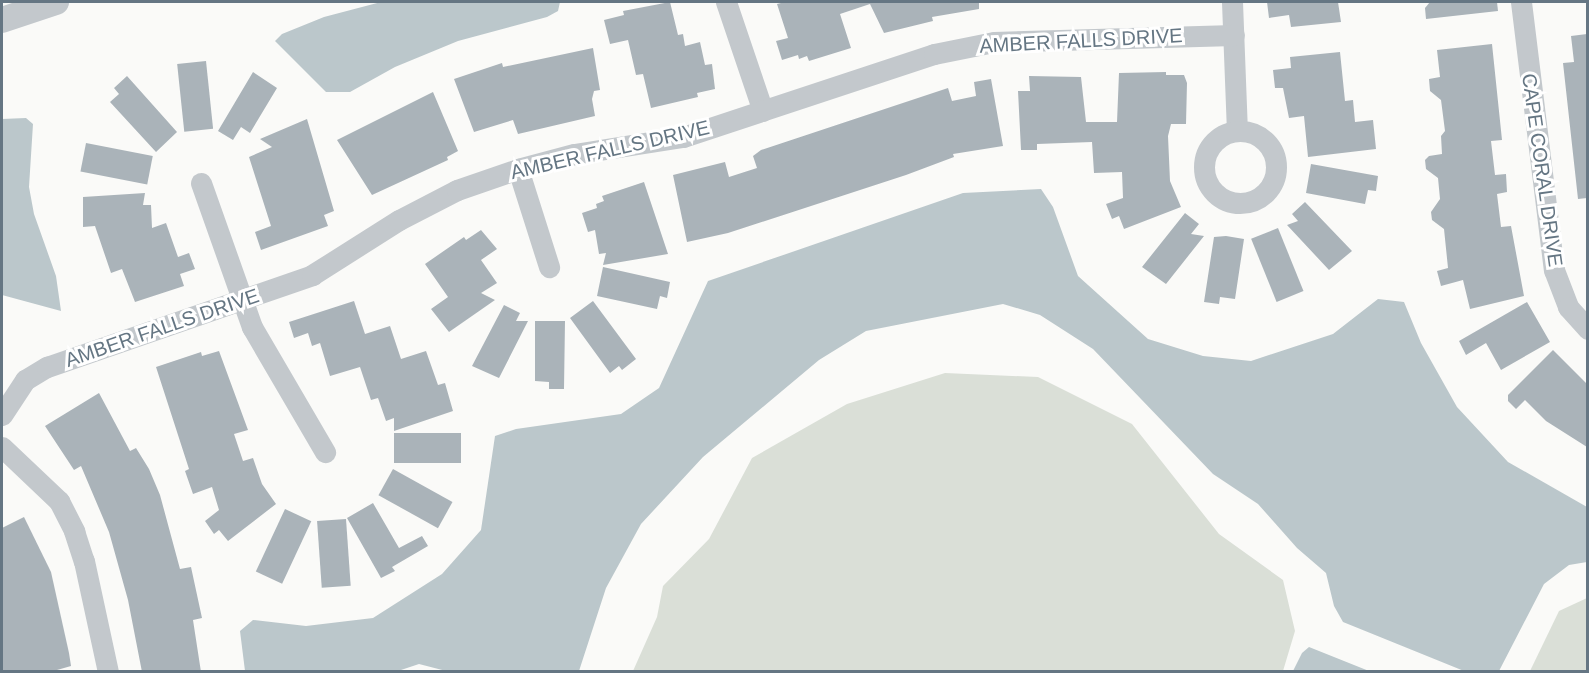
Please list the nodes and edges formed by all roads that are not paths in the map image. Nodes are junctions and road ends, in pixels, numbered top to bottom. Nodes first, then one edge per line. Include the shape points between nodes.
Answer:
1 (56, 2) edge
2 (726, 2) edge
3 (1232, 2) edge
4 (1521, 2) edge
5 (2, 20) edge
6 (1234, 35) junction
7 (763, 111) junction
8 (1237, 131) dead end
9 (518, 169) junction
10 (201, 183) dead end
11 (549, 267) dead end
12 (243, 302) junction
13 (1587, 329) edge
14 (2, 415) edge
15 (2, 447) edge
16 (325, 452) dead end
17 (108, 672) edge

1 - 5 street
2 - 7 street
3 - 6 street
4 - 13 street, CAPE CORAL DRIVE via 1554,270 1568,307
6 - 7 street, AMBER FALLS DRIVE via 994,42 934,54
6 - 8 street
7 - 9 street, AMBER FALLS DRIVE via 684,137 574,154
9 - 11 street
9 - 12 street, AMBER FALLS DRIVE via 458,190 399,220 312,275
10 - 12 street
12 - 14 street, AMBER FALLS DRIVE via 47,367 25,380
12 - 16 street via 252,327
15 - 17 street via 59,501 74,531

